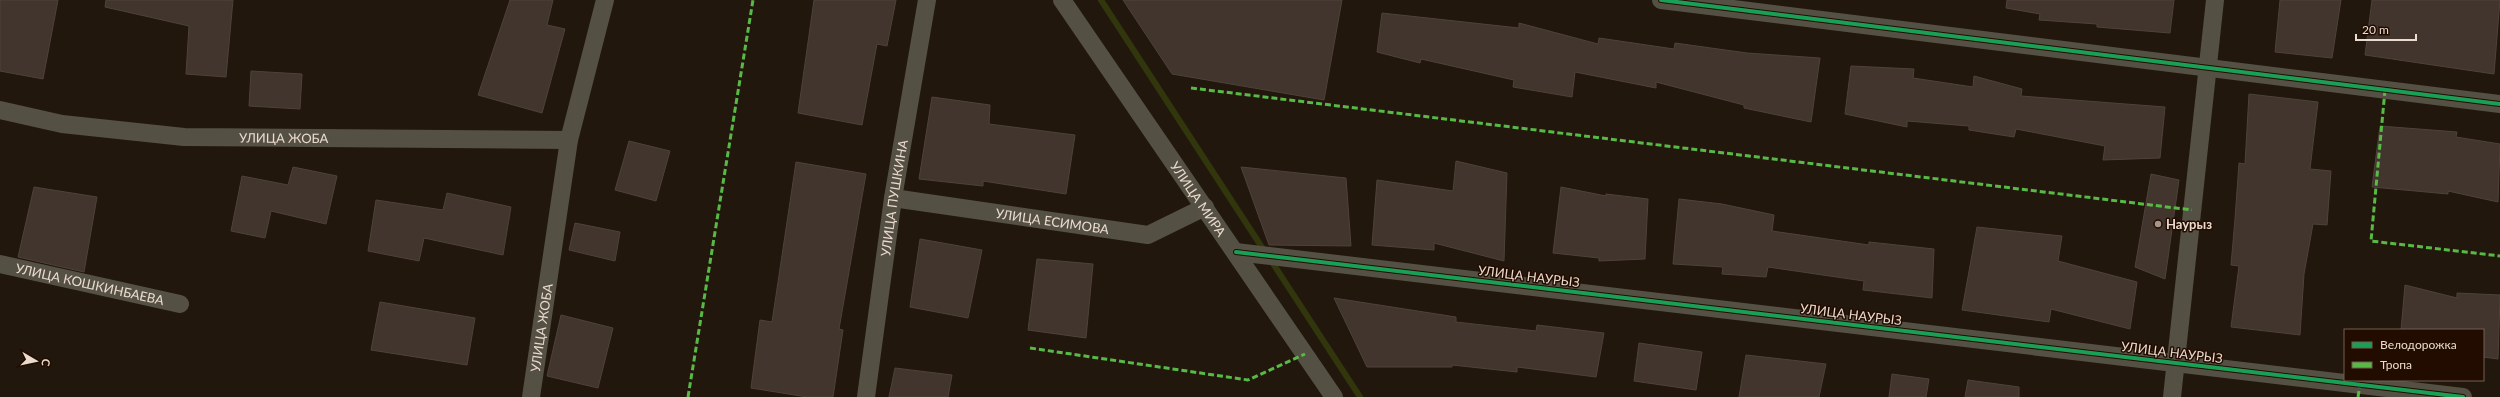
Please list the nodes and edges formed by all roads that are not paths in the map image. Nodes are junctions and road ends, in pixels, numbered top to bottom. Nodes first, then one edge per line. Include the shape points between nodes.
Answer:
1 (605, 0) edge
2 (927, 0) edge
3 (1062, 0) edge
4 (1661, 0) edge
5 (2215, 0) edge
6 (2206, 69) junction
7 (2500, 104) edge
8 (0, 110) edge
9 (570, 140) junction
10 (893, 198) junction
11 (1205, 207) junction
12 (1236, 252) junction
13 (0, 264) edge
14 (180, 304) dead end
15 (2176, 363) junction
16 (531, 397) edge
17 (866, 397) edge
18 (1334, 397) edge
19 (2172, 397) edge
20 (2464, 397) edge

1 - 9 street, УЛИЦА ЖОБА
2 - 10 street, УЛИЦА ПУШКИНА
3 - 11 street, УЛИЦА МИРА
4 - 6 street
5 - 6 street
6 - 7 street
6 - 15 street
8 - 9 street, УЛИЦА ЖОБА via 62,124 184,137
9 - 16 street, УЛИЦА ЖОБА
10 - 11 street, УЛИЦА ЕСИМОВА via 1148,235
10 - 17 street, УЛИЦА ПУШКИНА
11 - 12 street, УЛИЦА МИРА
12 - 15 street, УЛИЦА НАУРЫЗ
12 - 18 street, УЛИЦА МИРА
13 - 14 street, УЛИЦА КОШКИНБАЕВА
15 - 19 street
15 - 20 street, УЛИЦА НАУРЫЗ

